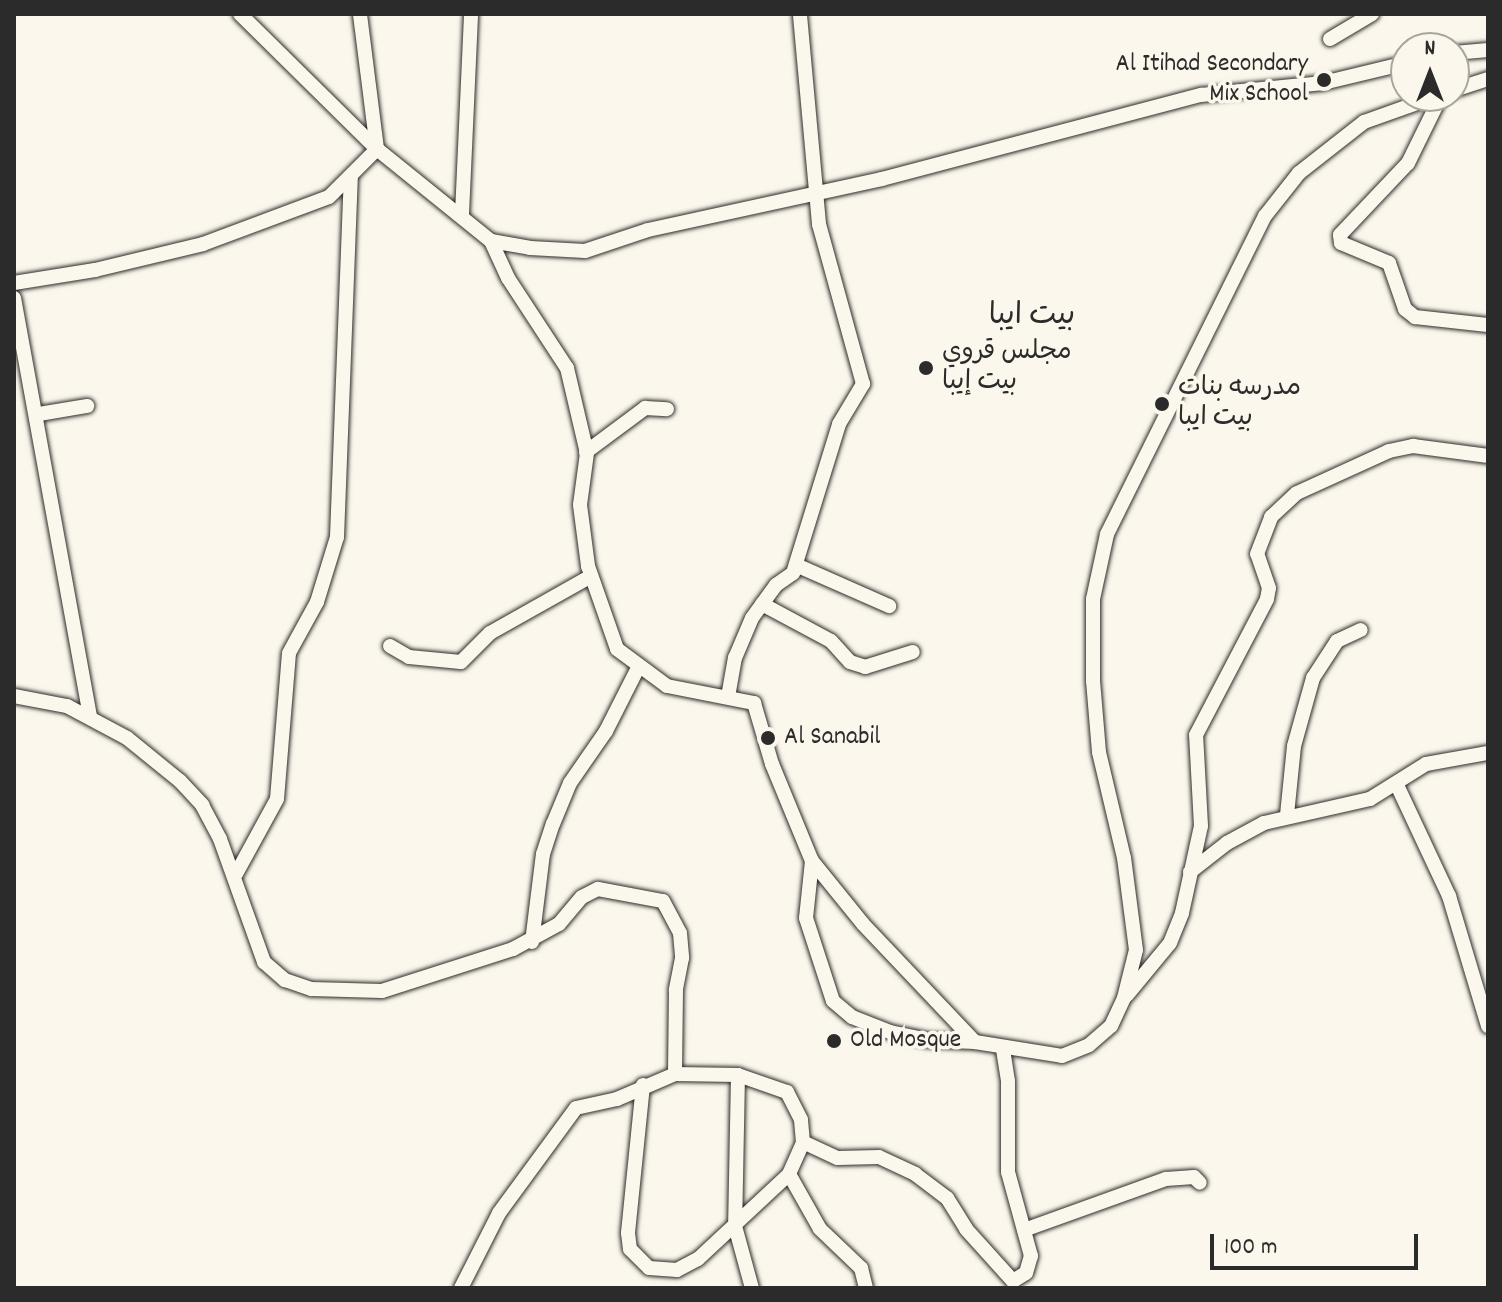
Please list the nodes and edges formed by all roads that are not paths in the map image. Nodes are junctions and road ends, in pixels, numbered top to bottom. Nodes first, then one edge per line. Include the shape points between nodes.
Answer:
1 (240, 14) edge
2 (360, 14) edge
3 (471, 14) edge
4 (800, 14) edge
5 (1372, 14) edge
6 (1330, 39) dead end
7 (1390, 67) edge
8 (1393, 112) edge
9 (1432, 112) edge
10 (377, 149) junction
11 (351, 178) junction
12 (818, 191) junction
13 (462, 214) junction
14 (491, 241) junction
15 (14, 283) edge
16 (14, 298) edge
17 (1488, 325) edge
18 (87, 406) dead end
19 (667, 409) dead end
20 (39, 414) junction
21 (586, 452) junction
22 (1488, 456) edge
23 (796, 565) junction
24 (591, 576) junction
25 (762, 604) junction
26 (889, 606) dead end
27 (1361, 630) dead end
28 (390, 646) dead end
29 (913, 652) dead end
30 (638, 668) junction
31 (14, 696) edge
32 (728, 697) junction
33 (90, 717) junction
34 (1488, 753) edge
35 (1397, 785) junction
36 (1287, 815) junction
37 (812, 861) junction
38 (1190, 872) junction
39 (236, 874) junction
40 (532, 942) junction
41 (1124, 998) junction
42 (1488, 1026) edge
43 (975, 1042) junction
44 (1003, 1048) junction
45 (675, 1074) junction
46 (738, 1075) junction
47 (643, 1085) junction
48 (803, 1142) junction
49 (789, 1174) junction
50 (1200, 1183) dead end
51 (735, 1226) junction
52 (1024, 1230) junction
53 (461, 1288) edge
54 (752, 1288) edge
55 (866, 1288) edge

1 - 10 street
2 - 10 street
3 - 13 street
4 - 12 street
5 - 6 street
7 - 12 street via 1323,83 1201,95
8 - 41 street via 1364,122 1299,173 1265,216 1107,534 1093,599 1093,681 1099,752 1124,858 1136,950
9 - 17 street via 1408,163 1340,235 1341,243 1389,263 1405,309 1415,317
10 - 11 street
10 - 13 street
11 - 15 street via 329,197 203,244
11 - 39 street via 337,537 317,602 289,653 277,799
12 - 14 street via 648,230 585,251
12 - 23 street via 819,224 852,328 863,384 839,424
13 - 14 street
14 - 21 street via 508,278 567,368
16 - 20 street
18 - 20 street
19 - 21 street via 645,408
20 - 33 street
21 - 24 street via 580,505
22 - 38 street via 1413,446 1389,451 1297,493 1271,517 1257,554 1269,588 1267,599 1196,735 1201,826
23 - 25 street
23 - 26 street
24 - 28 street via 490,633 461,662 409,657
24 - 30 street via 617,649
25 - 29 street via 831,641 850,662 865,667
25 - 32 street via 735,658
27 - 36 street via 1337,641 1313,678 1294,746
30 - 32 street via 667,686
30 - 40 street via 606,731 570,783 553,824 543,854
31 - 33 street via 67,706
32 - 37 street via 754,703 776,777
33 - 39 street via 127,738 180,781 202,805
34 - 35 street via 1426,764
35 - 36 street via 1370,799
35 - 42 street via 1449,896
36 - 38 street via 1227,843
37 - 43 street via 863,924
37 - 43 street via 806,918 833,1001 852,1017 890,1032
38 - 41 street via 1170,943
39 - 40 street via 264,962 285,980 311,989 382,991
40 - 45 street via 598,889 663,901 680,933 682,958 676,990
41 - 44 street via 1111,1026 1075,1052 1047,1057
43 - 44 street
44 - 52 street via 1008,1172
45 - 46 street
45 - 47 street
46 - 48 street via 787,1092 801,1120
46 - 51 street
47 - 51 street via 628,1233 634,1256 649,1268 677,1270
47 - 53 street via 617,1099 576,1108 499,1213
48 - 49 street
48 - 52 street via 838,1158 879,1157 915,1174 947,1198 966,1229 1013,1281 1026,1273 1031,1256
49 - 51 street
49 - 55 street via 820,1229 861,1268
50 - 52 street via 1194,1177 1166,1179
51 - 54 street

